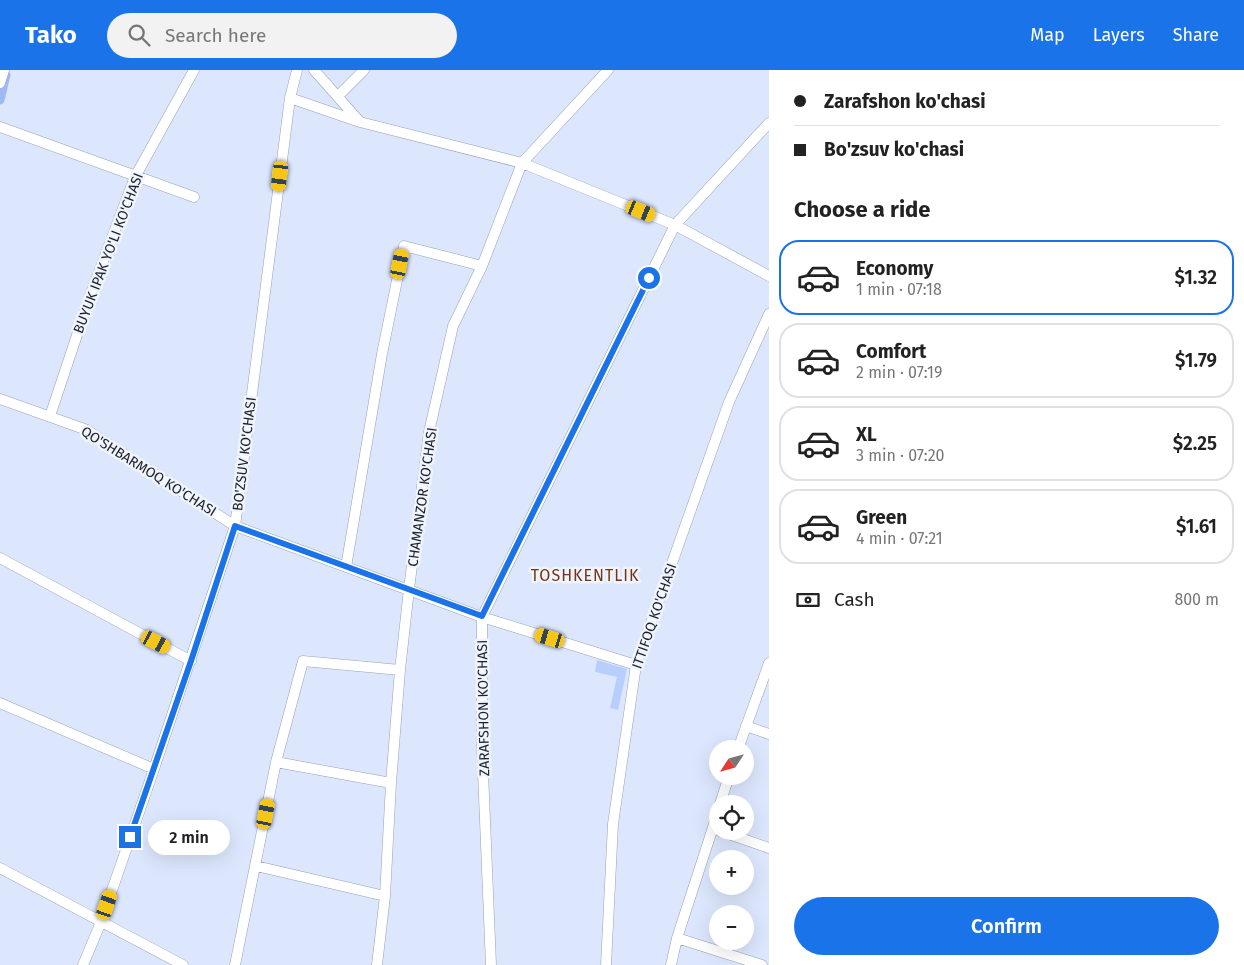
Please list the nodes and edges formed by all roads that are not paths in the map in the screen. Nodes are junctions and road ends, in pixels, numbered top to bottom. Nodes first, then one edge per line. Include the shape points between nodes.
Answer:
1 (4, 70) edge
2 (194, 70) edge
3 (297, 70) edge
4 (314, 70) edge
5 (364, 70) edge
6 (608, 70) edge
7 (0, 83) edge
8 (338, 96) junction
9 (290, 98) junction
10 (360, 122) junction
11 (769, 123) edge
12 (0, 127) edge
13 (522, 163) junction
14 (135, 177) junction
15 (194, 198) dead end
16 (675, 225) junction
17 (482, 266) junction
18 (769, 276) edge
19 (769, 314) edge
20 (0, 399) edge
21 (50, 416) junction
22 (235, 526) junction
23 (0, 558) edge
24 (346, 567) junction
25 (409, 589) junction
26 (482, 616) junction
27 (191, 661) junction
28 (769, 663) edge
29 (636, 665) junction
30 (400, 670) junction
31 (0, 703) edge
32 (746, 726) junction
33 (769, 734) edge
34 (741, 740) edge
35 (276, 762) junction
36 (154, 769) junction
37 (391, 783) junction
38 (713, 840) edge
39 (746, 840) edge
40 (769, 848) edge
41 (256, 866) junction
42 (0, 868) edge
43 (385, 896) junction
44 (101, 922) junction
45 (677, 938) junction
46 (83, 965) edge
47 (183, 965) edge
48 (235, 965) edge
49 (377, 965) edge
50 (492, 965) edge
51 (606, 965) edge
52 (671, 965) edge
53 (762, 965) edge

1 - 7 street
2 - 14 street, BUYUK IPAK YO'LI KO'CHASI
3 - 9 street, BO'ZSUV KO'CHASI
4 - 8 street
5 - 8 street
6 - 13 street
8 - 10 street
9 - 10 street
9 - 22 street, BO'ZSUV KO'CHASI
10 - 13 street
11 - 16 street, ZARAFSHON KO'CHASI
12 - 14 street
13 - 16 street
13 - 17 street, CHAMANZOR KO'CHASI
14 - 15 street
14 - 21 street, BUYUK IPAK YO'LI KO'CHASI via 91,293
16 - 18 street
16 - 26 street, ZARAFSHON KO'CHASI
17 - 24 street via 404,246
17 - 25 street, CHAMANZOR KO'CHASI via 452,326 429,432
19 - 29 street, ITTIFOQ KO'CHASI via 729,402
20 - 21 street, QO'SHBARMOQ KO'CHASI
21 - 22 street, QO'SHBARMOQ KO'CHASI via 87,430
22 - 24 street, QO'SHBARMOQ KO'CHASI
22 - 27 street, BO'ZSUV KO'CHASI
23 - 27 street
24 - 25 street, QO'SHBARMOQ KO'CHASI
25 - 26 street, QO'SHBARMOQ KO'CHASI
25 - 30 street, CHAMANZOR KO'CHASI
26 - 29 street, QO'SHBARMOQ KO'CHASI
26 - 50 street, ZARAFSHON KO'CHASI via 482,748
27 - 36 street, BO'ZSUV KO'CHASI
28 - 32 street
29 - 51 street, ITTIFOQ KO'CHASI via 612,824
30 - 35 street via 303,661
30 - 37 street, CHAMANZOR KO'CHASI
31 - 36 street
32 - 33 street
32 - 34 street
35 - 37 street
35 - 41 street
36 - 44 street, BO'ZSUV KO'CHASI
37 - 43 street, CHAMANZOR KO'CHASI
38 - 45 street
39 - 40 street
41 - 43 street
41 - 48 street
42 - 44 street
43 - 49 street, CHAMANZOR KO'CHASI
44 - 46 street, BO'ZSUV KO'CHASI
44 - 47 street
45 - 52 street
45 - 53 street

